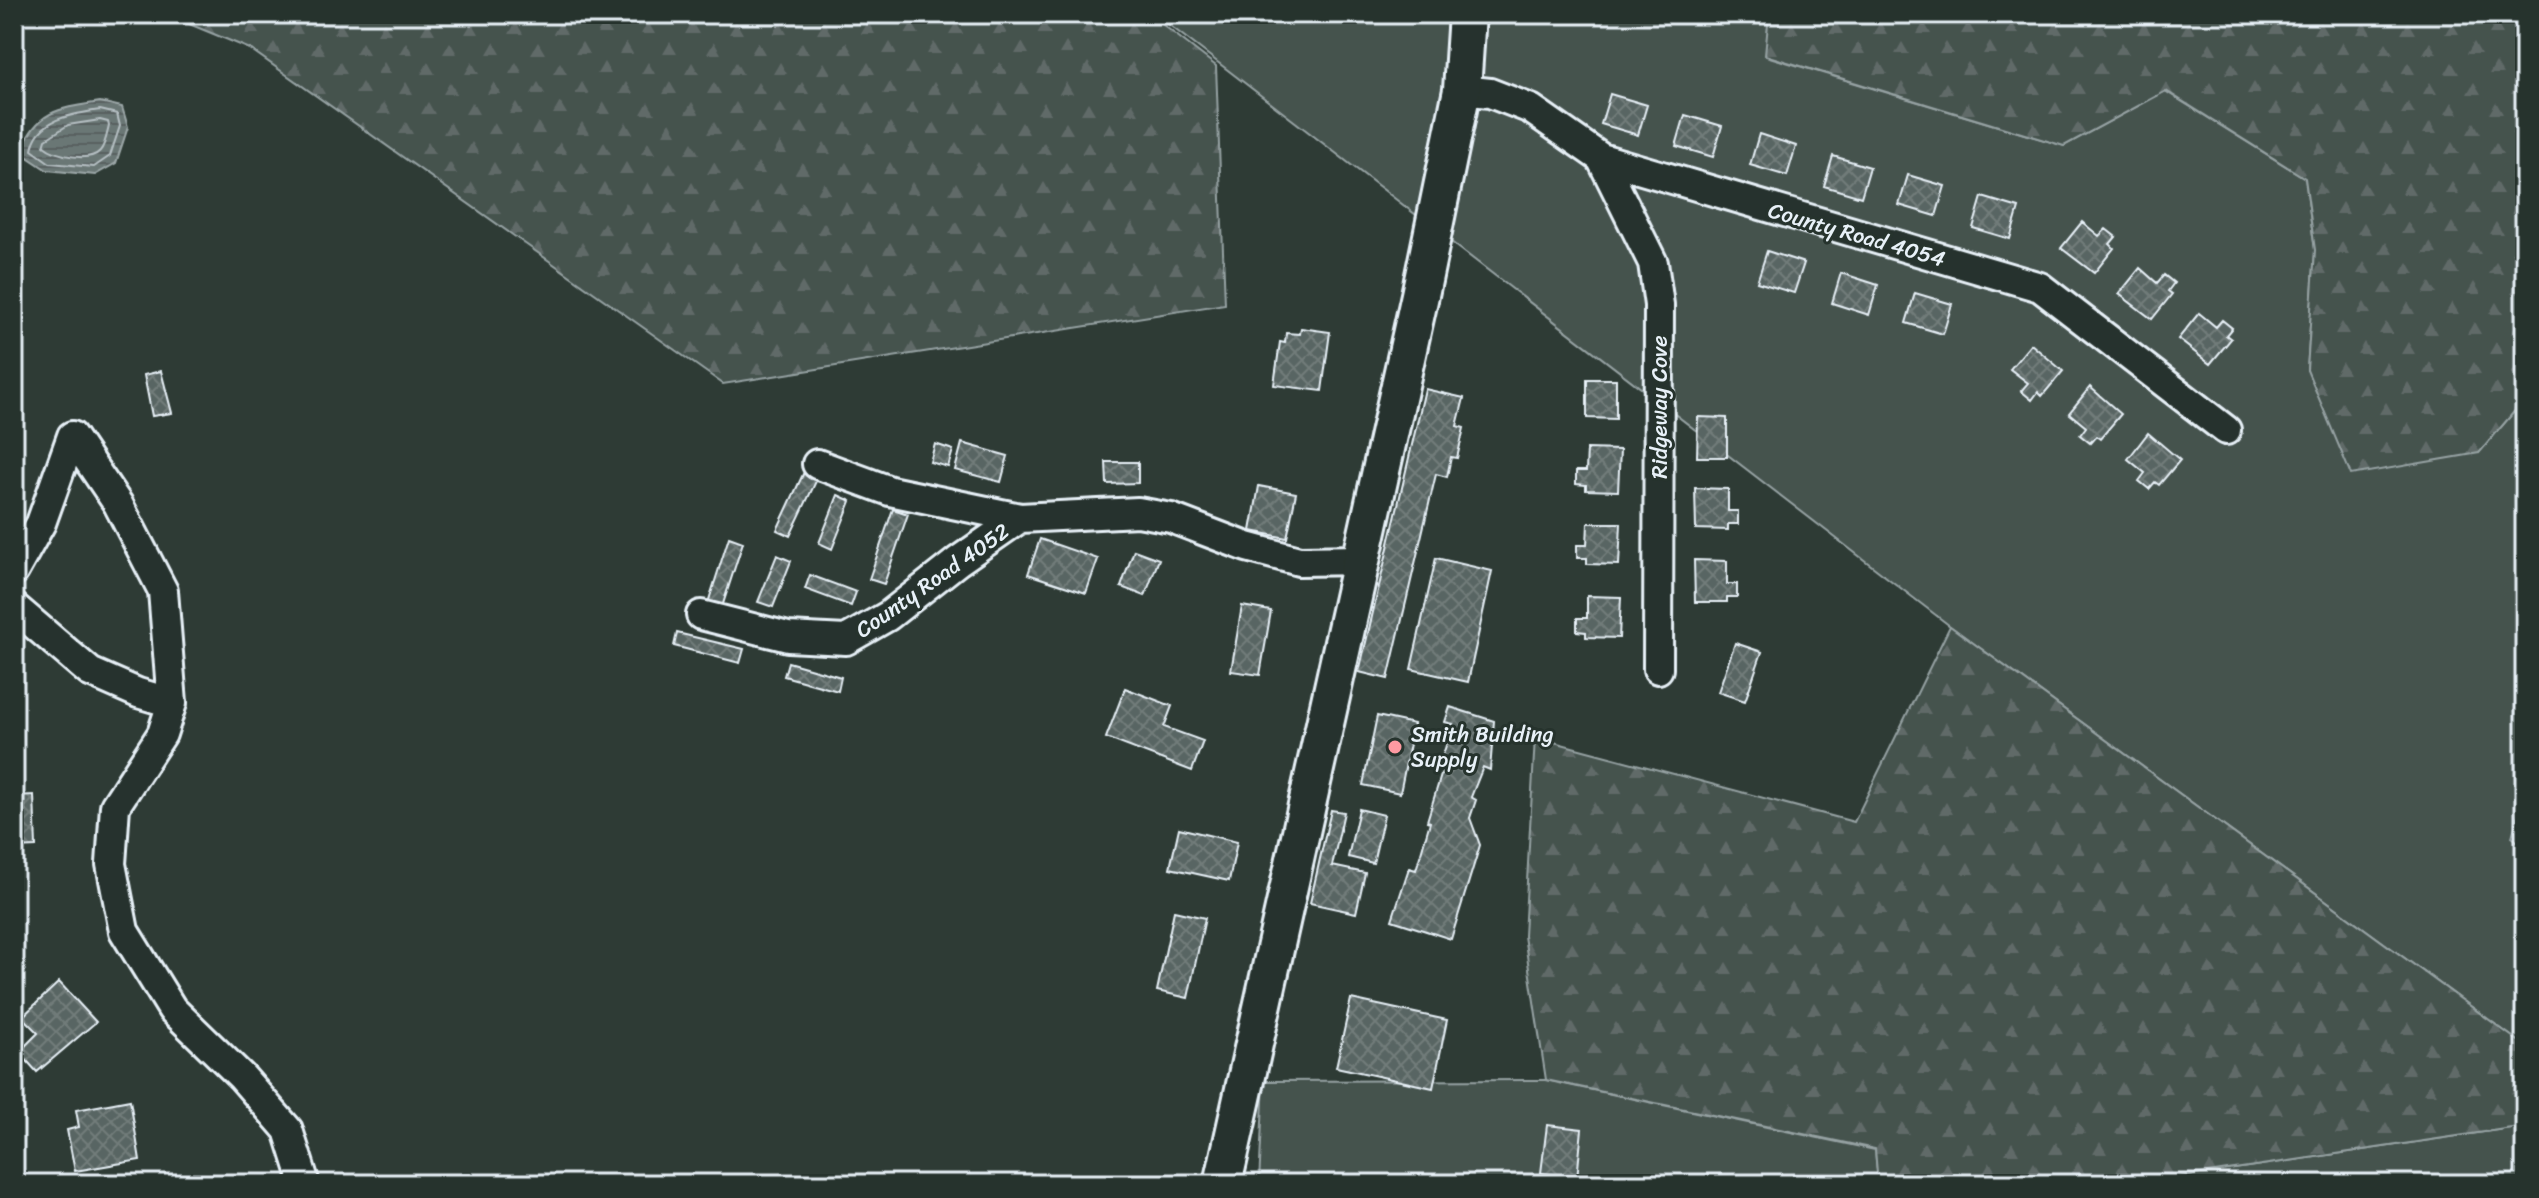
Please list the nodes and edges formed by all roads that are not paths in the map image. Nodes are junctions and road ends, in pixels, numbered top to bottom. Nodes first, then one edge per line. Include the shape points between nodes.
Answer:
1 (1467, 14) edge
2 (1462, 90) junction
3 (1601, 158) junction
4 (2226, 430) dead end
5 (817, 464) dead end
6 (1020, 518) junction
7 (1361, 560) junction
8 (14, 571) edge
9 (14, 607) edge
10 (701, 615) dead end
11 (1658, 669) dead end
12 (172, 703) junction
13 (305, 1184) edge
14 (1223, 1184) edge

1 - 2 main road
2 - 3 street, County Road 4054 via 1490,93 1531,109
2 - 7 main road
3 - 4 street, County Road 4054 via 2040,287
3 - 11 street, Ridgeway Cove via 1653,263 1659,305
5 - 6 street, County Road 4052 via 890,491
6 - 7 street, County Road 4052 via 1138,512 1299,561
6 - 10 street, County Road 4052 via 888,616 846,640 788,637
7 - 14 main road
8 - 12 street via 41,523 72,436 118,504 163,591
9 - 12 street via 90,672
12 - 13 street via 162,734 115,806 111,864 124,931 172,1009 288,1130

